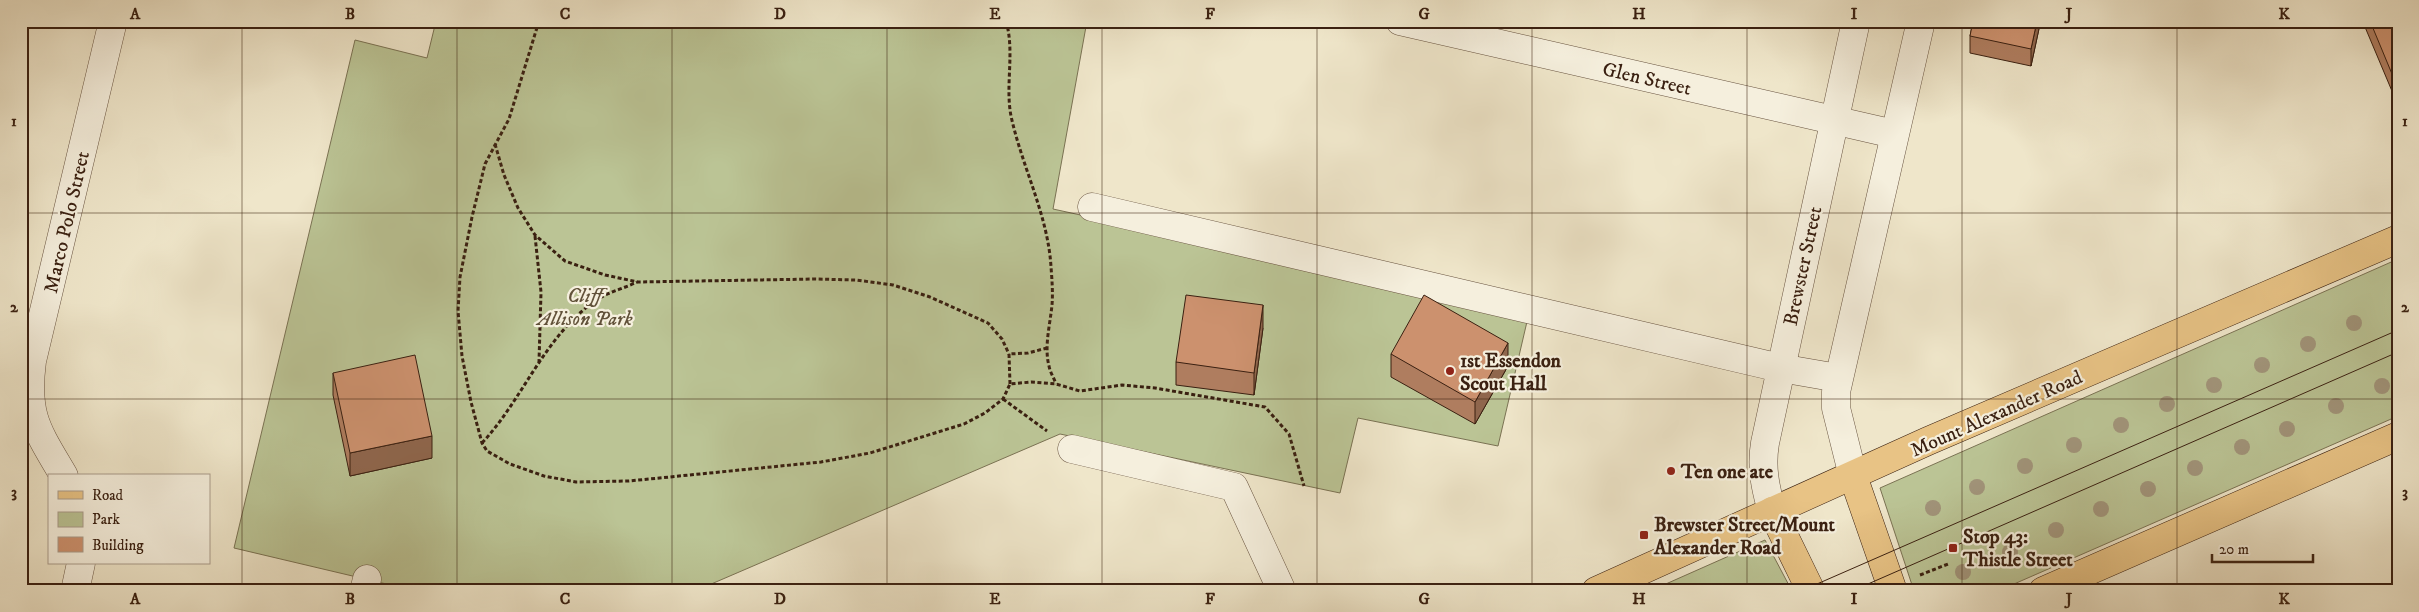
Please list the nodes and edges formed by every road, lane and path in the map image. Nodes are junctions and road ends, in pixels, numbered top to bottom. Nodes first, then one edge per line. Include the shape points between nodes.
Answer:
1 (113, 21) edge
2 (539, 21) edge
3 (1006, 21) edge
4 (1400, 21) edge
5 (1856, 21) edge
6 (1921, 21) edge
7 (1834, 121) junction
8 (1894, 134) junction
9 (495, 144) junction
10 (1092, 207) dead end
11 (535, 235) junction
12 (2398, 239) edge
13 (638, 282) junction
14 (1047, 348) junction
15 (1009, 354) junction
16 (539, 363) junction
17 (1780, 368) junction
18 (1838, 378) junction
19 (1010, 384) junction
20 (1056, 384) junction
21 (1003, 399) junction
22 (2398, 436) edge
23 (482, 443) junction
24 (1072, 449) joint
25 (63, 474) edge
26 (1853, 476) junction
27 (1304, 486) dead end
28 (1772, 510) junction
29 (81, 564) edge
30 (1948, 564) dead end
31 (1919, 575) dead end
32 (75, 591) edge
33 (1282, 591) edge
34 (1596, 591) edge
35 (1812, 591) edge
36 (1893, 591) edge
37 (2043, 591) edge

1 - 25 street, Marco Polo Street via 32,361 29,388 31,412 39,433
2 - 9 path via 508,119
3 - 14 path via 1010,52 1010,114 1034,187 1051,266 1052,302
4 - 7 street, Glen Street
5 - 7 street, Brewster Street
6 - 8 street
7 - 8 street, Glen Street
7 - 17 street, Brewster Street
8 - 18 street
9 - 11 path via 518,208
9 - 23 path via 485,164 472,216 460,277 458,311 462,356
10 - 17 street
11 - 13 path via 565,261
11 - 16 path via 541,292
12 - 26 main road, Mount Alexander Road
13 - 15 path via 816,279 893,285 930,297 988,323
13 - 16 path via 599,298 568,323
14 - 15 path
14 - 20 path via 1048,367
15 - 19 path
16 - 23 path via 502,422
17 - 18 street
17 - 28 street, Brewster Street via 1763,454 1765,489
18 - 26 street via 1836,408
19 - 20 path
19 - 21 path
20 - 27 path via 1080,392 1122,385 1155,388 1265,407 1290,434
21 - 23 path via 986,413 964,424 870,453 821,462 638,480 576,482 544,476 510,464 487,451
21 - 24 path
22 - 37 main road
24 - 33 street via 1234,487
26 - 28 main road, Mount Alexander Road
26 - 36 main road
28 - 34 main road, Mount Alexander Road
28 - 35 main road
29 - 32 street
30 - 31 path

